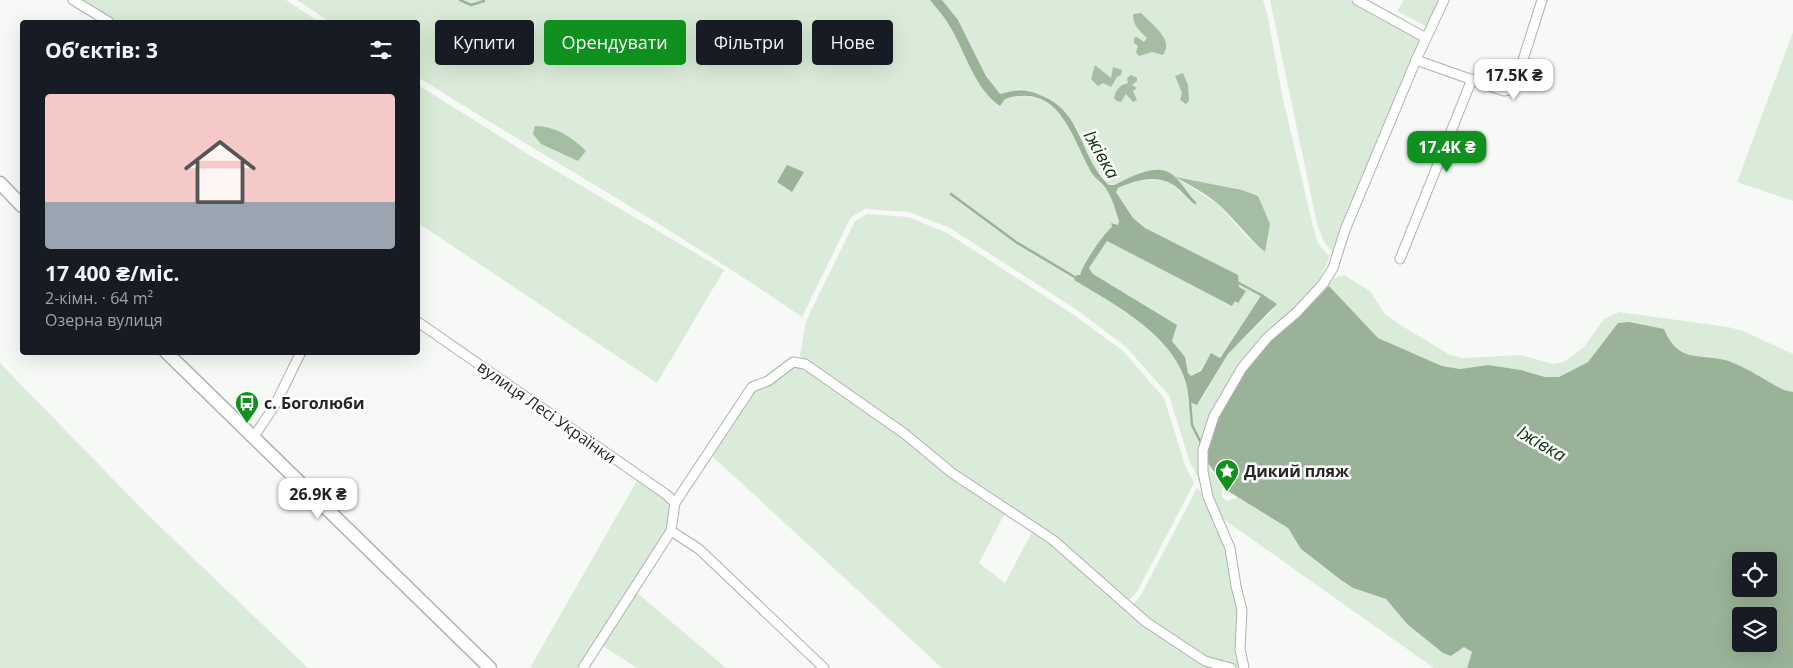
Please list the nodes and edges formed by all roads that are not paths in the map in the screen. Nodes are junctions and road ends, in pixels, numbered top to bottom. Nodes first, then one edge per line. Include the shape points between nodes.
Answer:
1 (73, 0) edge
2 (1357, 0) edge
3 (1444, 0) edge
4 (1542, 0) edge
5 (106, 20) edge
6 (1426, 38) junction
7 (1416, 60) junction
8 (1472, 79) junction
9 (0, 183) edge
10 (20, 204) edge
11 (1400, 259) dead end
12 (420, 323) edge
13 (169, 355) edge
14 (300, 355) edge
15 (253, 438) junction
16 (675, 503) junction
17 (671, 531) junction
18 (490, 668) edge
19 (583, 668) edge
20 (824, 668) edge
21 (1231, 668) edge
22 (1244, 668) edge

1 - 5 street
2 - 6 street
3 - 6 street
4 - 8 street via 1514,88 1504,91
6 - 7 street
7 - 8 street
7 - 22 street via 1345,230 1333,268 1323,284 1267,338 1242,368 1214,416 1204,450 1202,472 1208,497 1230,548 1242,610 1240,649
8 - 11 street
9 - 10 street
12 - 16 street, вулиця Лесі Українки
13 - 15 street
14 - 15 street via 275,405
15 - 18 street
16 - 17 street
16 - 21 street via 752,387 768,381 793,362 805,364 905,434 952,473 1053,540 1146,622 1205,662
17 - 19 street
17 - 20 street via 699,550

